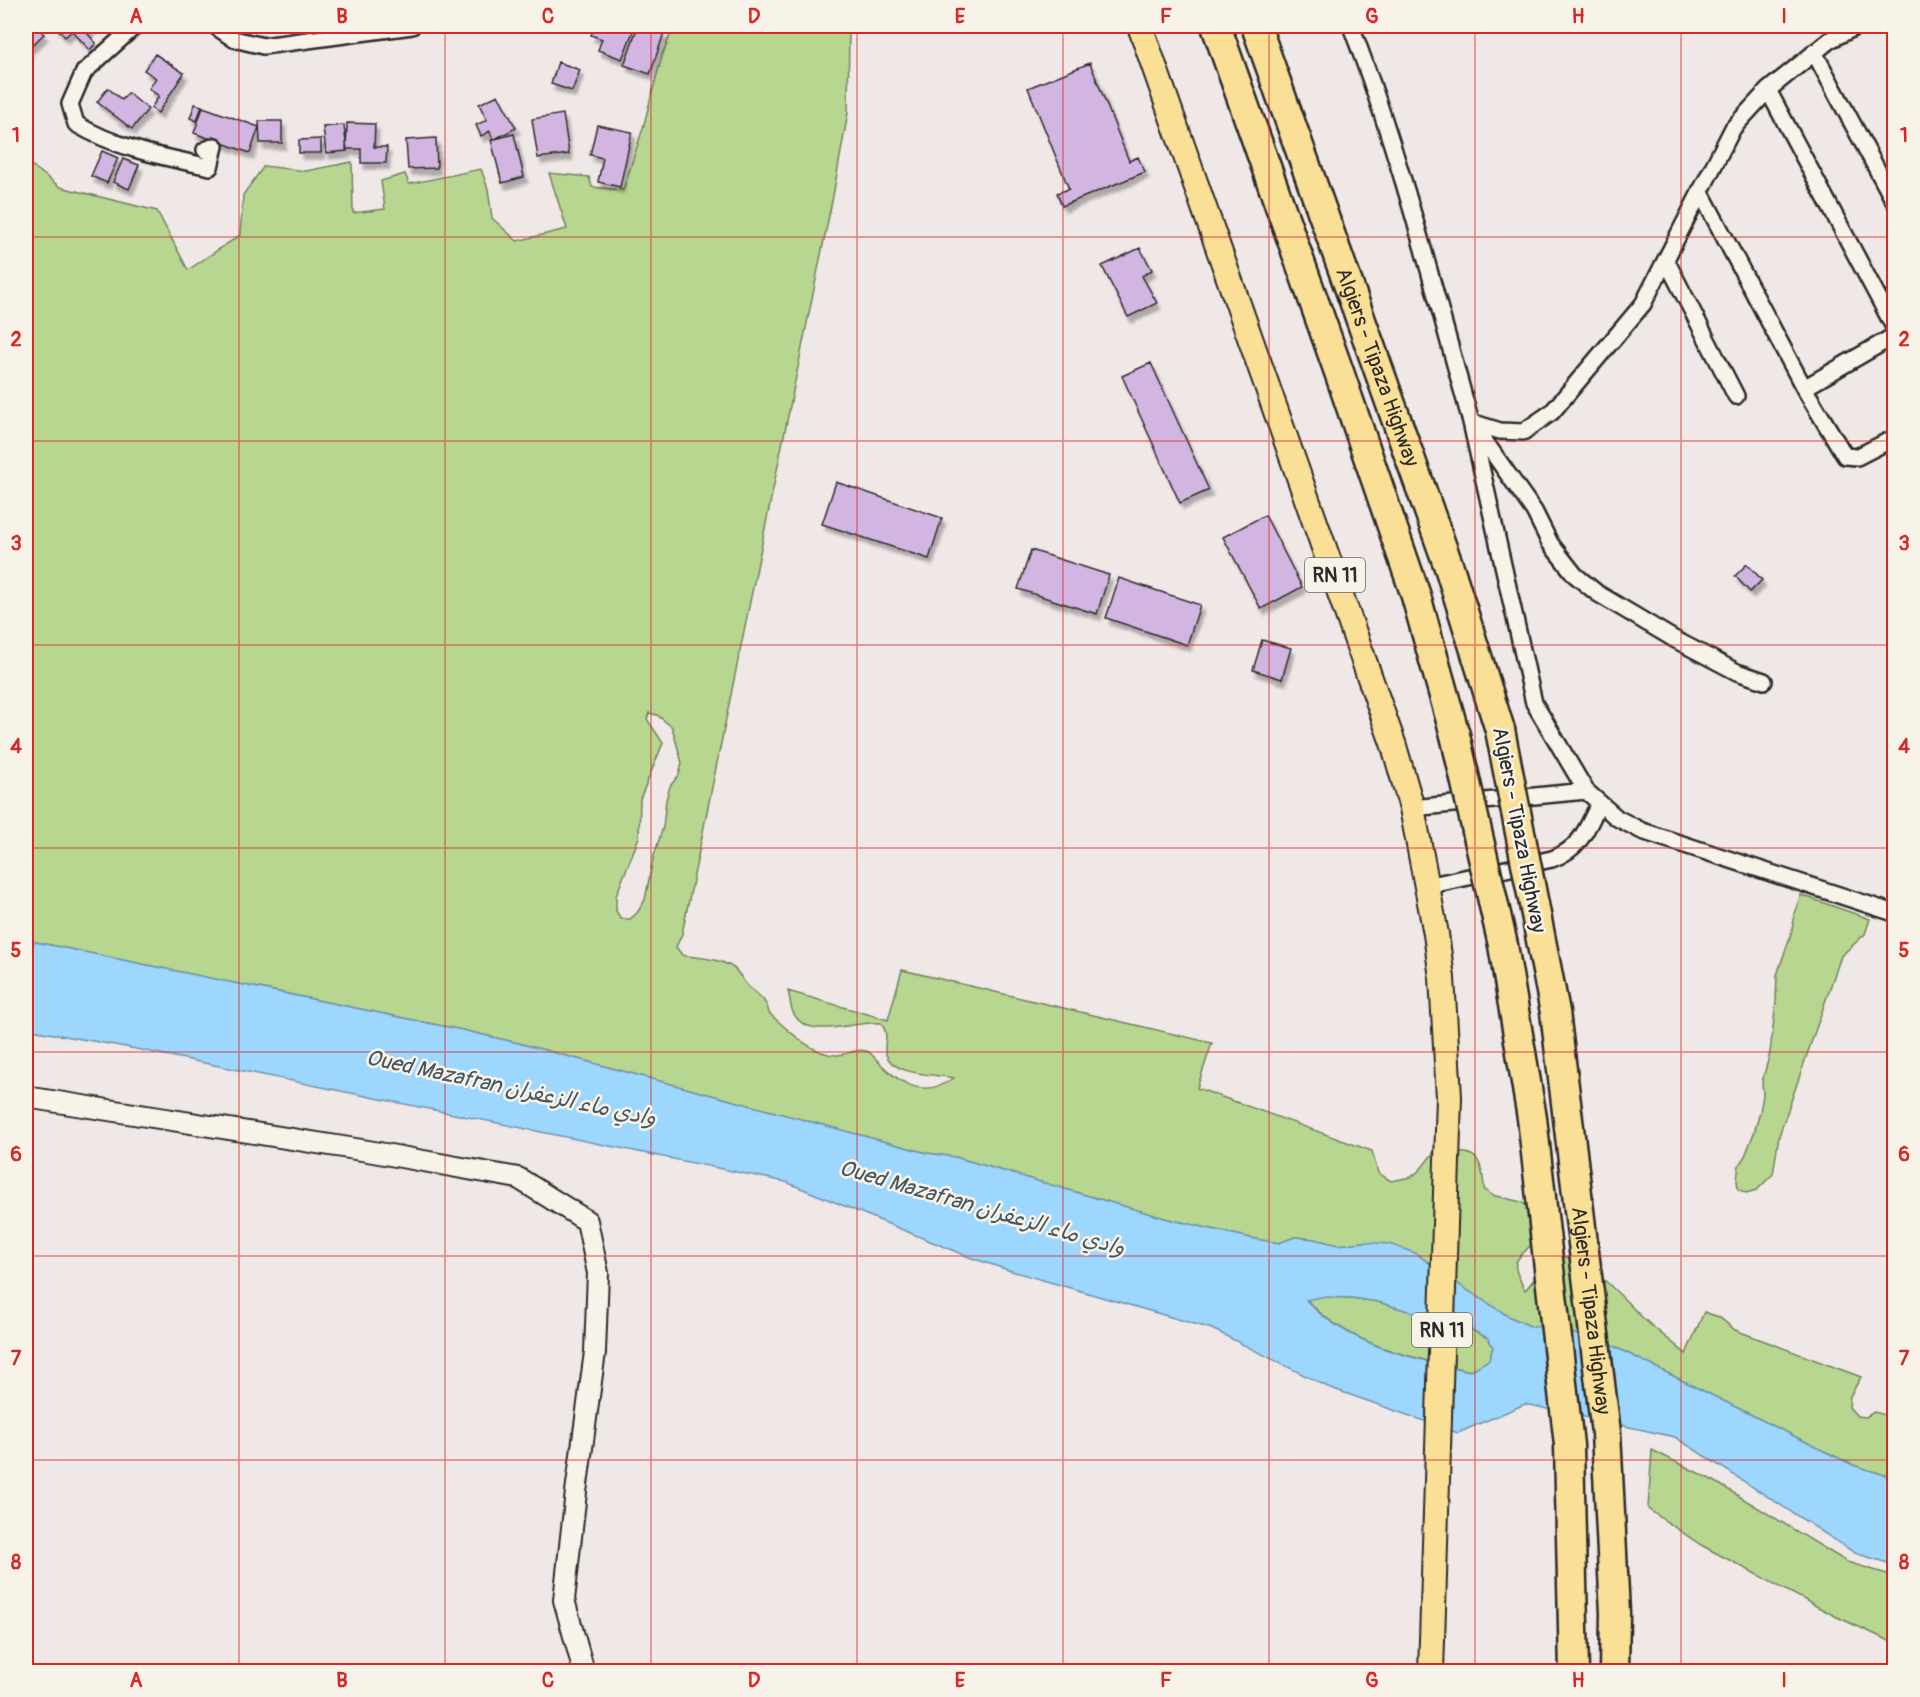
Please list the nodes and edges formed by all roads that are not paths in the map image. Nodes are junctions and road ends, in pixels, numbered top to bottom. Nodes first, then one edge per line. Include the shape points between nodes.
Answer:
1 (135, 26) edge
2 (215, 26) edge
3 (404, 26) edge
4 (1140, 26) edge
5 (1216, 26) edge
6 (1256, 26) edge
7 (1351, 26) edge
8 (1857, 26) edge
9 (1885, 26) edge
10 (1894, 29) edge
11 (1814, 52) junction
12 (1768, 90) junction
13 (205, 150) dead end
14 (1700, 191) junction
15 (1894, 201) edge
16 (1666, 260) junction
17 (1894, 327) edge
18 (1894, 336) edge
19 (1804, 388) junction
20 (1736, 396) dead end
21 (1471, 422) junction
22 (1894, 438) edge
23 (1764, 681) dead end
24 (1586, 791) junction
25 (1599, 804) junction
26 (1412, 808) junction
27 (1427, 886) junction
28 (1894, 913) edge
29 (26, 1097) edge
30 (584, 1671) edge
31 (1431, 1671) edge
32 (1574, 1671) edge
33 (1614, 1671) edge

1 - 13 street via 84,72 70,104 76,124 131,150 210,167 215,146
2 - 3 street via 234,39 262,46
4 - 26 main road, RN 11 via 1395,746
5 - 32 highway, Algiers - Tipaza Highway, bridge via 1412,584 1455,735 1503,945 1532,1118 1569,1445
6 - 33 highway, Algiers - Tipaza Highway, bridge via 1450,570 1500,730 1555,1012 1605,1421 1615,1613
7 - 21 street via 1369,73
8 - 11 street
9 - 10 street
11 - 12 street
11 - 15 street
12 - 14 street via 1733,128
12 - 17 street
14 - 16 street
14 - 19 street
16 - 20 street
16 - 21 street via 1643,304 1552,412 1523,432 1500,431
18 - 19 street
19 - 22 street via 1845,456 1857,457
21 - 23 street via 1575,575 1597,593 1674,639 1737,672
21 - 24 street via 1534,703
24 - 25 street
24 - 26 street
25 - 27 street via 1581,840 1568,853
25 - 28 street via 1617,819 1642,831
26 - 27 main road, RN 11
27 - 31 main road, RN 11 via 1442,978 1449,1087
29 - 30 street via 518,1178 587,1221 598,1273 595,1352 564,1600

